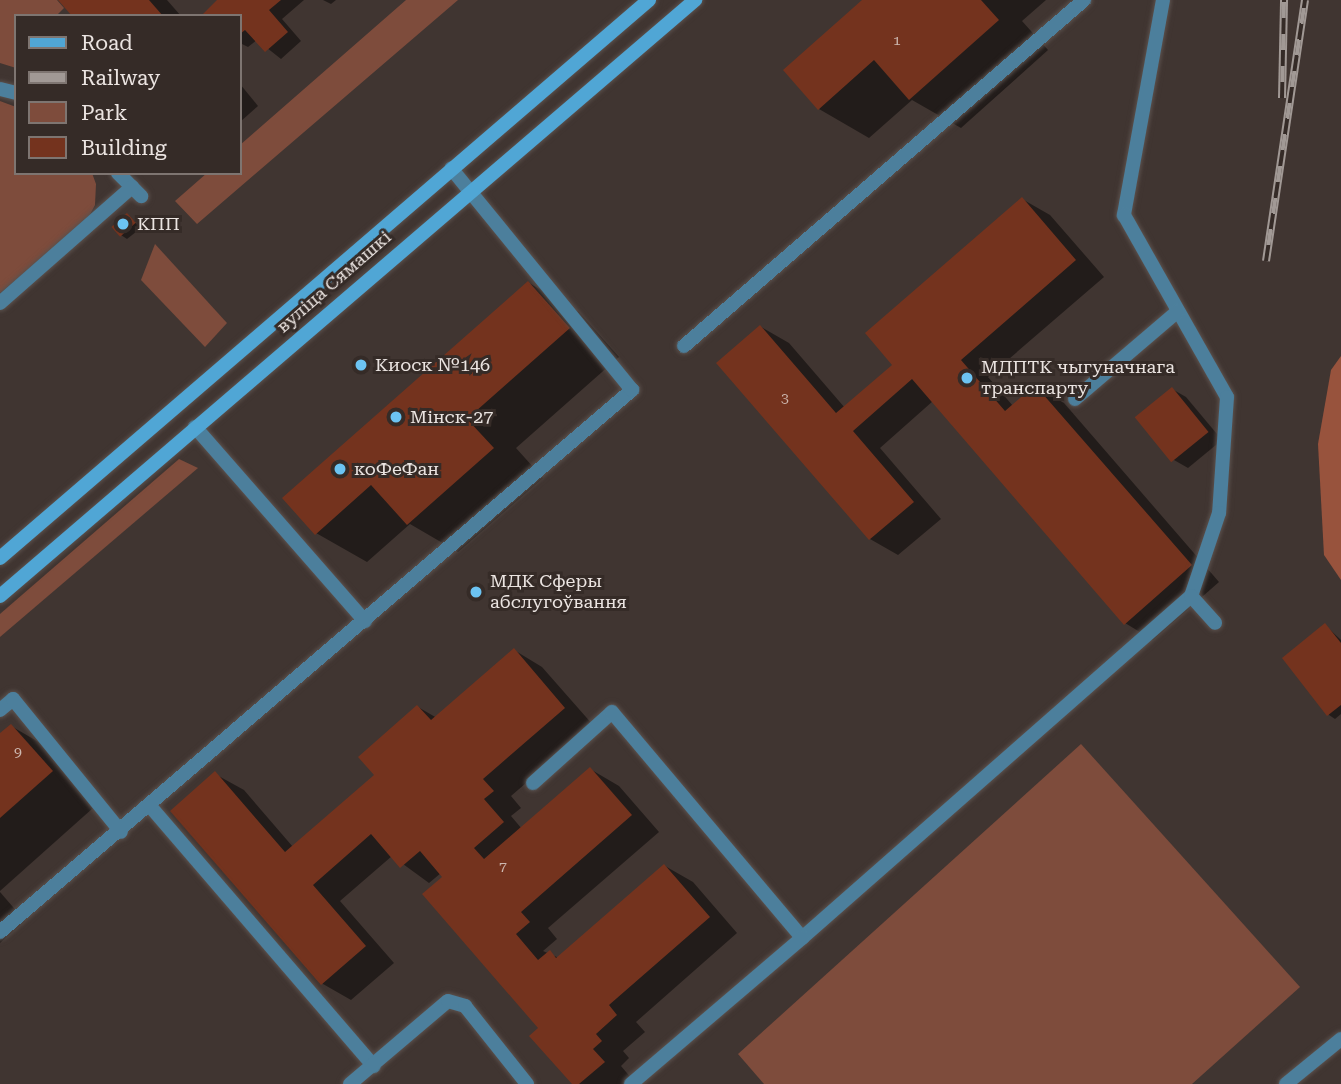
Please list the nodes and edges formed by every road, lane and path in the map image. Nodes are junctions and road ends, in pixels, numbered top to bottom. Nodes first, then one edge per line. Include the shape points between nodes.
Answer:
1 (649, 0) edge
2 (695, 0) edge
3 (1084, 0) edge
4 (1163, 0) edge
5 (451, 168) junction
6 (120, 175) edge
7 (470, 191) junction
8 (0, 303) edge
9 (1178, 311) junction
10 (684, 346) dead end
11 (1075, 398) dead end
12 (195, 427) junction
13 (0, 558) edge
14 (0, 596) edge
15 (1191, 596) junction
16 (365, 621) junction
17 (1215, 623) dead end
18 (0, 710) edge
19 (533, 783) dead end
20 (150, 806) junction
21 (121, 832) junction
22 (0, 932) edge
23 (802, 938) junction
24 (1341, 1039) edge
25 (374, 1066) junction
26 (350, 1084) edge
27 (527, 1084) edge
28 (631, 1084) edge
29 (1288, 1084) edge

1 - 5 main road, вуліца Сямашкі
2 - 7 main road, вуліца Сямашкі
3 - 10 lane
4 - 9 lane via 1124,215
5 - 7 lane
5 - 13 main road, вуліца Сямашкі
6 - 8 lane via 136,191
7 - 12 main road, вуліца Сямашкі
7 - 16 lane via 632,390
9 - 11 lane
9 - 15 lane via 1227,397 1219,513
12 - 14 main road, вуліца Сямашкі
12 - 16 lane
15 - 17 lane
15 - 23 lane
16 - 20 lane
18 - 21 lane via 13,699
19 - 23 lane via 612,712
20 - 21 lane
20 - 25 lane
21 - 22 lane
23 - 28 lane
24 - 29 lane
25 - 26 lane
25 - 27 lane via 447,1001 465,1006

